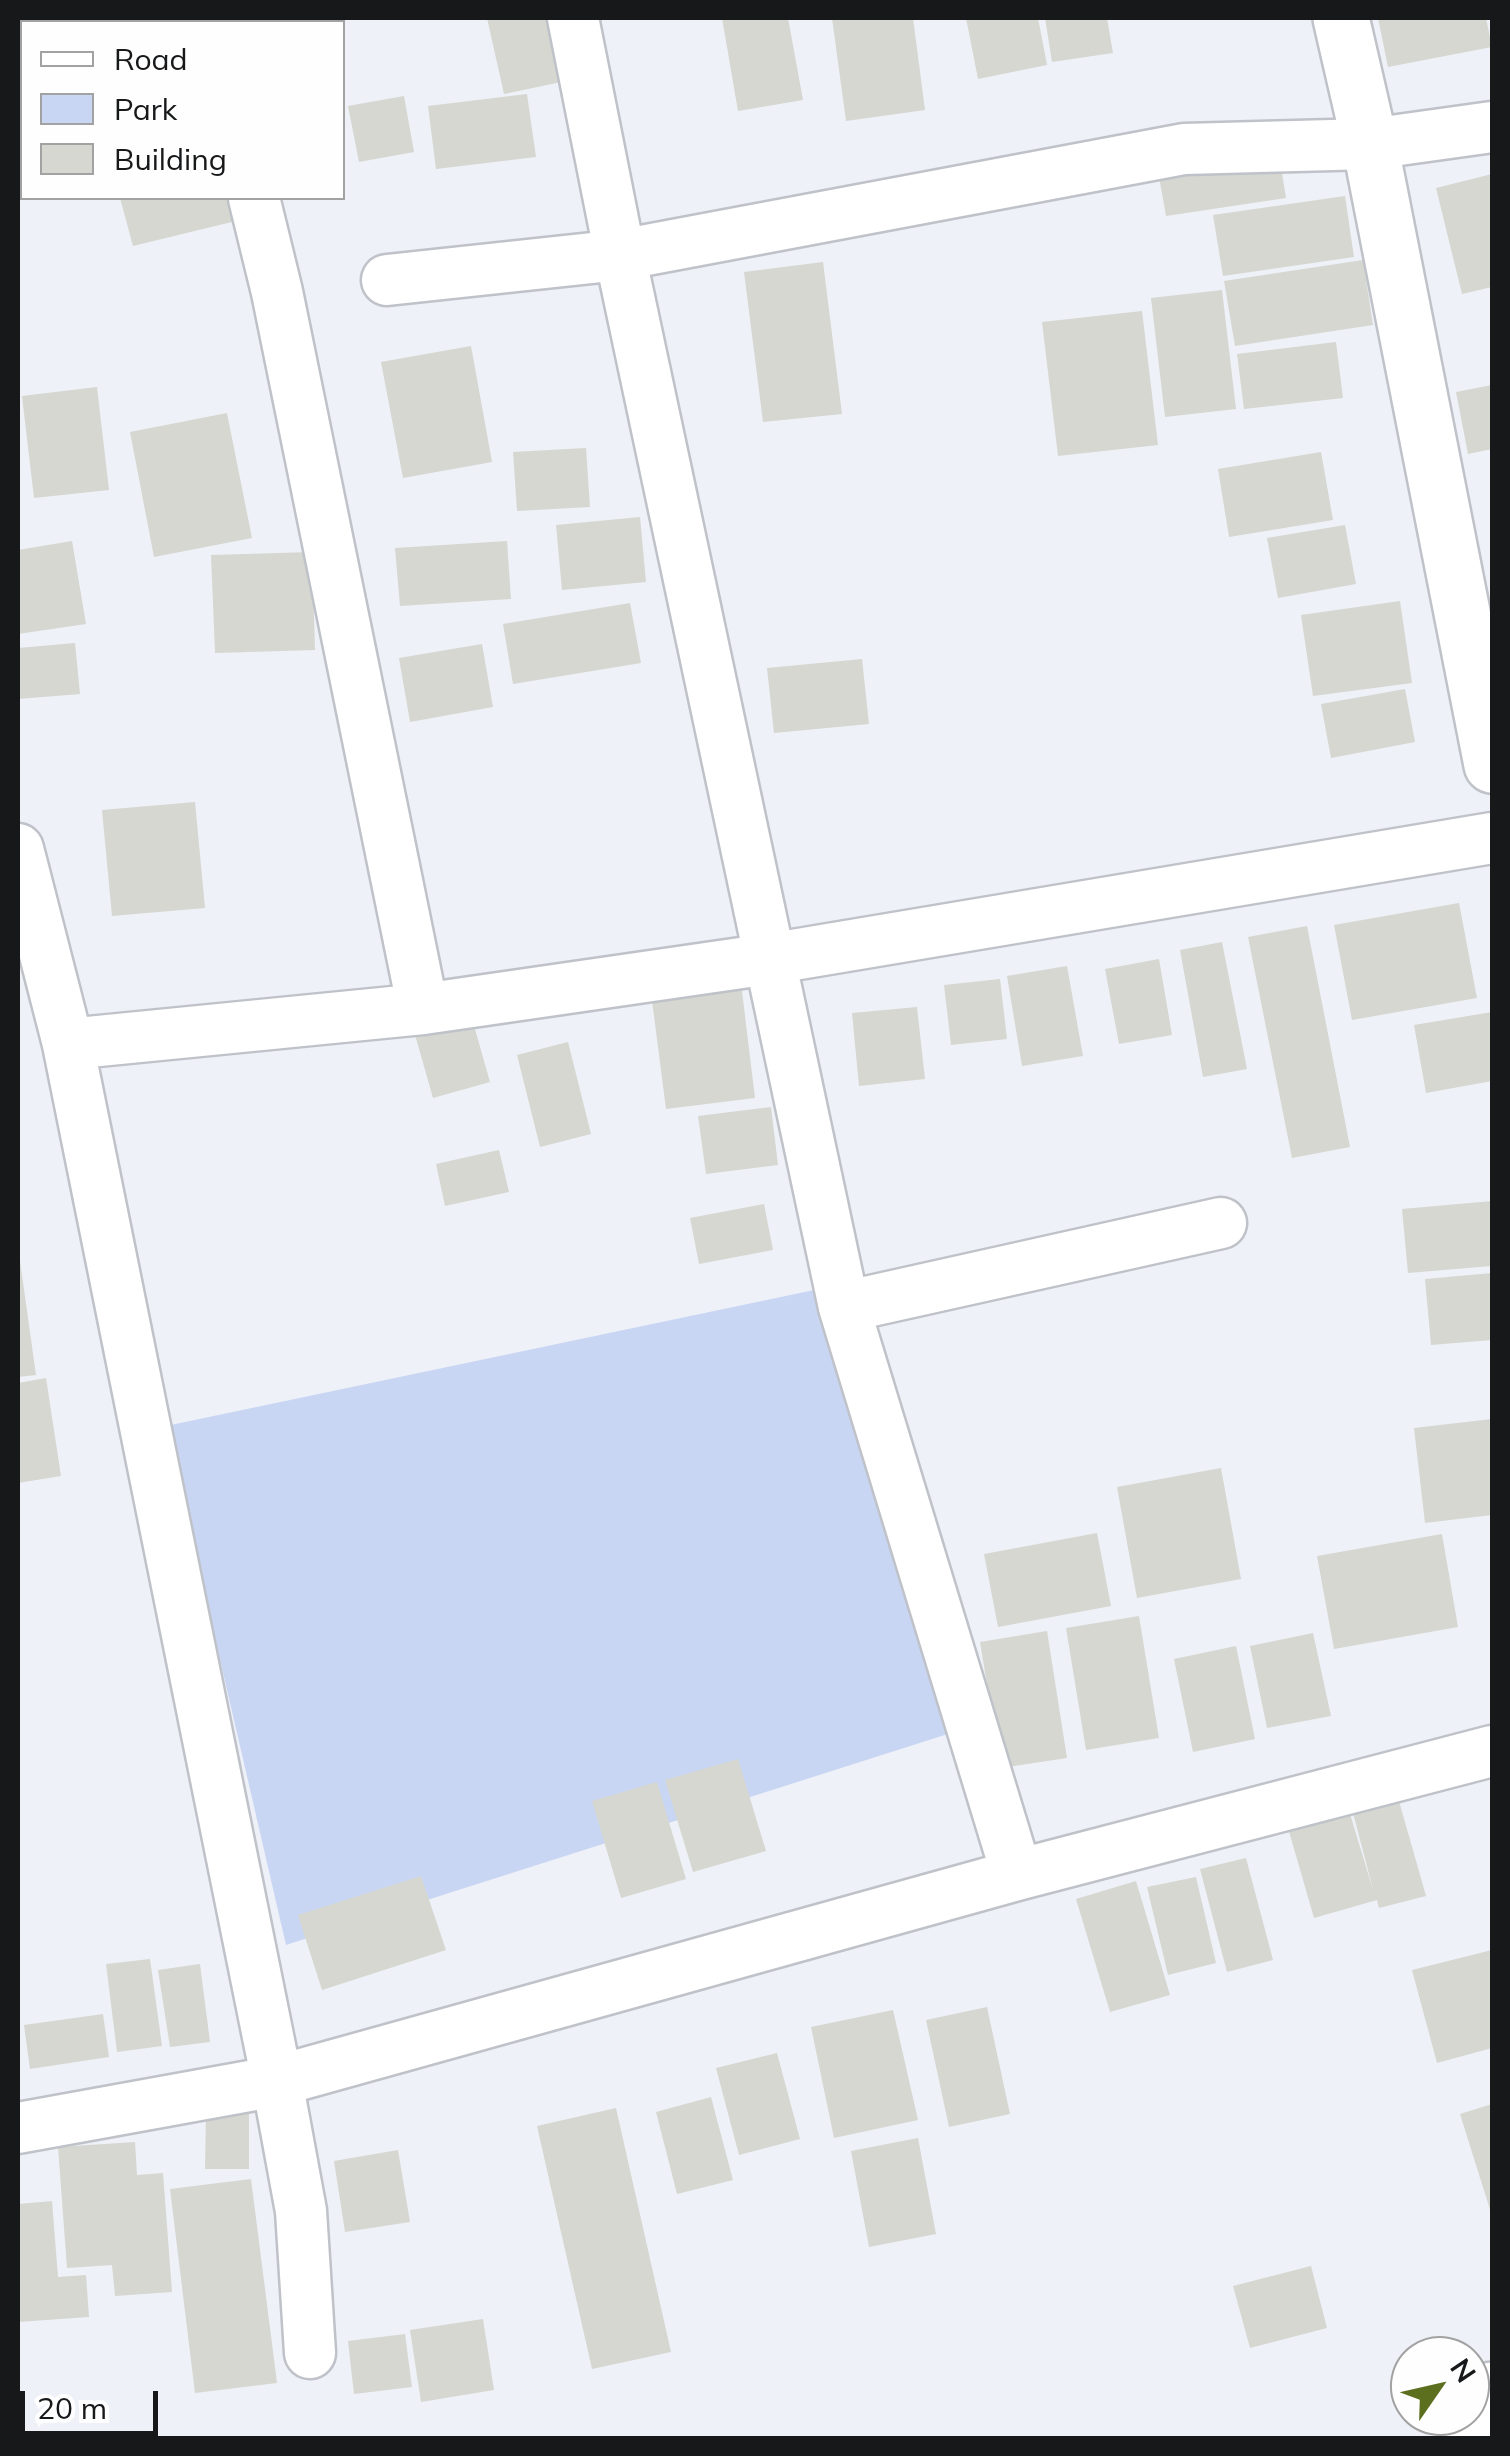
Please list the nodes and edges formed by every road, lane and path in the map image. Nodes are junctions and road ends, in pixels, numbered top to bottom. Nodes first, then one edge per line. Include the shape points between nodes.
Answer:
1 (573, 18) edge
2 (1341, 18) edge
3 (1492, 128) edge
4 (1370, 144) junction
5 (254, 200) edge
6 (620, 255) junction
7 (387, 280) dead end
8 (1492, 765) edge
9 (1492, 838) edge
10 (18, 850) edge
11 (768, 959) junction
12 (423, 1009) junction
13 (68, 1044) junction
14 (1221, 1223) dead end
15 (844, 1307) junction
16 (1492, 1751) edge
17 (1016, 1876) junction
18 (278, 2080) junction
19 (18, 2128) edge
20 (310, 2353) dead end
21 (1492, 2390) edge
22 (1473, 2438) edge

1 - 6 street
2 - 4 street
3 - 4 street
4 - 6 street via 1184,149
4 - 8 street
5 - 12 street
6 - 7 street
6 - 11 street
9 - 11 street
10 - 13 street
11 - 12 street
11 - 15 street
12 - 13 street
13 - 18 street
14 - 15 street
15 - 17 street
16 - 17 street
17 - 18 street
18 - 19 street
18 - 20 street via 301,2211
21 - 22 street via 1472,2399

